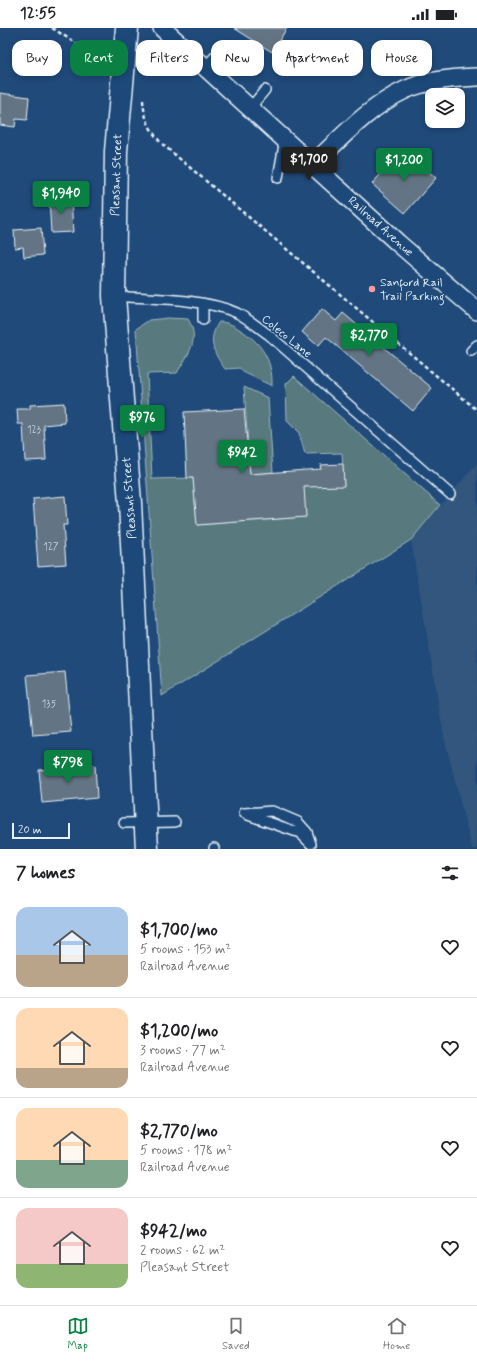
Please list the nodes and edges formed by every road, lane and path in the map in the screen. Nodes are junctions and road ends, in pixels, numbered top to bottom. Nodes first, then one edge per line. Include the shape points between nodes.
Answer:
1 (127, 28) edge
2 (162, 28) edge
3 (211, 61) edge
4 (205, 67) junction
5 (477, 77) edge
6 (265, 90) dead end
7 (250, 108) junction
8 (285, 139) junction
9 (161, 143) dead end
10 (312, 164) junction
11 (278, 178) dead end
12 (114, 296) junction
13 (204, 305) junction
14 (477, 311) edge
15 (204, 320) dead end
16 (477, 410) edge
17 (450, 494) dead end
18 (147, 822) junction
19 (175, 822) dead end
20 (124, 823) dead end
21 (311, 844) joint
22 (147, 849) edge

1 - 12 main road, Pleasant Street via 116,151
2 - 4 street, Railroad Avenue
3 - 4 lane
4 - 7 street, Railroad Avenue
5 - 10 street via 457,78 406,89 370,112
6 - 7 lane
7 - 8 street, Railroad Avenue
8 - 10 street, Railroad Avenue
8 - 11 lane
9 - 16 path
10 - 14 street, Railroad Avenue
12 - 13 lane, Coleco Lane via 177,300
12 - 18 main road, Pleasant Street via 130,504
13 - 15 lane
13 - 17 lane, Coleco Lane via 237,313 268,334
18 - 19 lane
18 - 20 lane
18 - 22 main road, Pleasant Street
21 - 21 lane via 300,833 244,813 272,812 298,822 307,832

